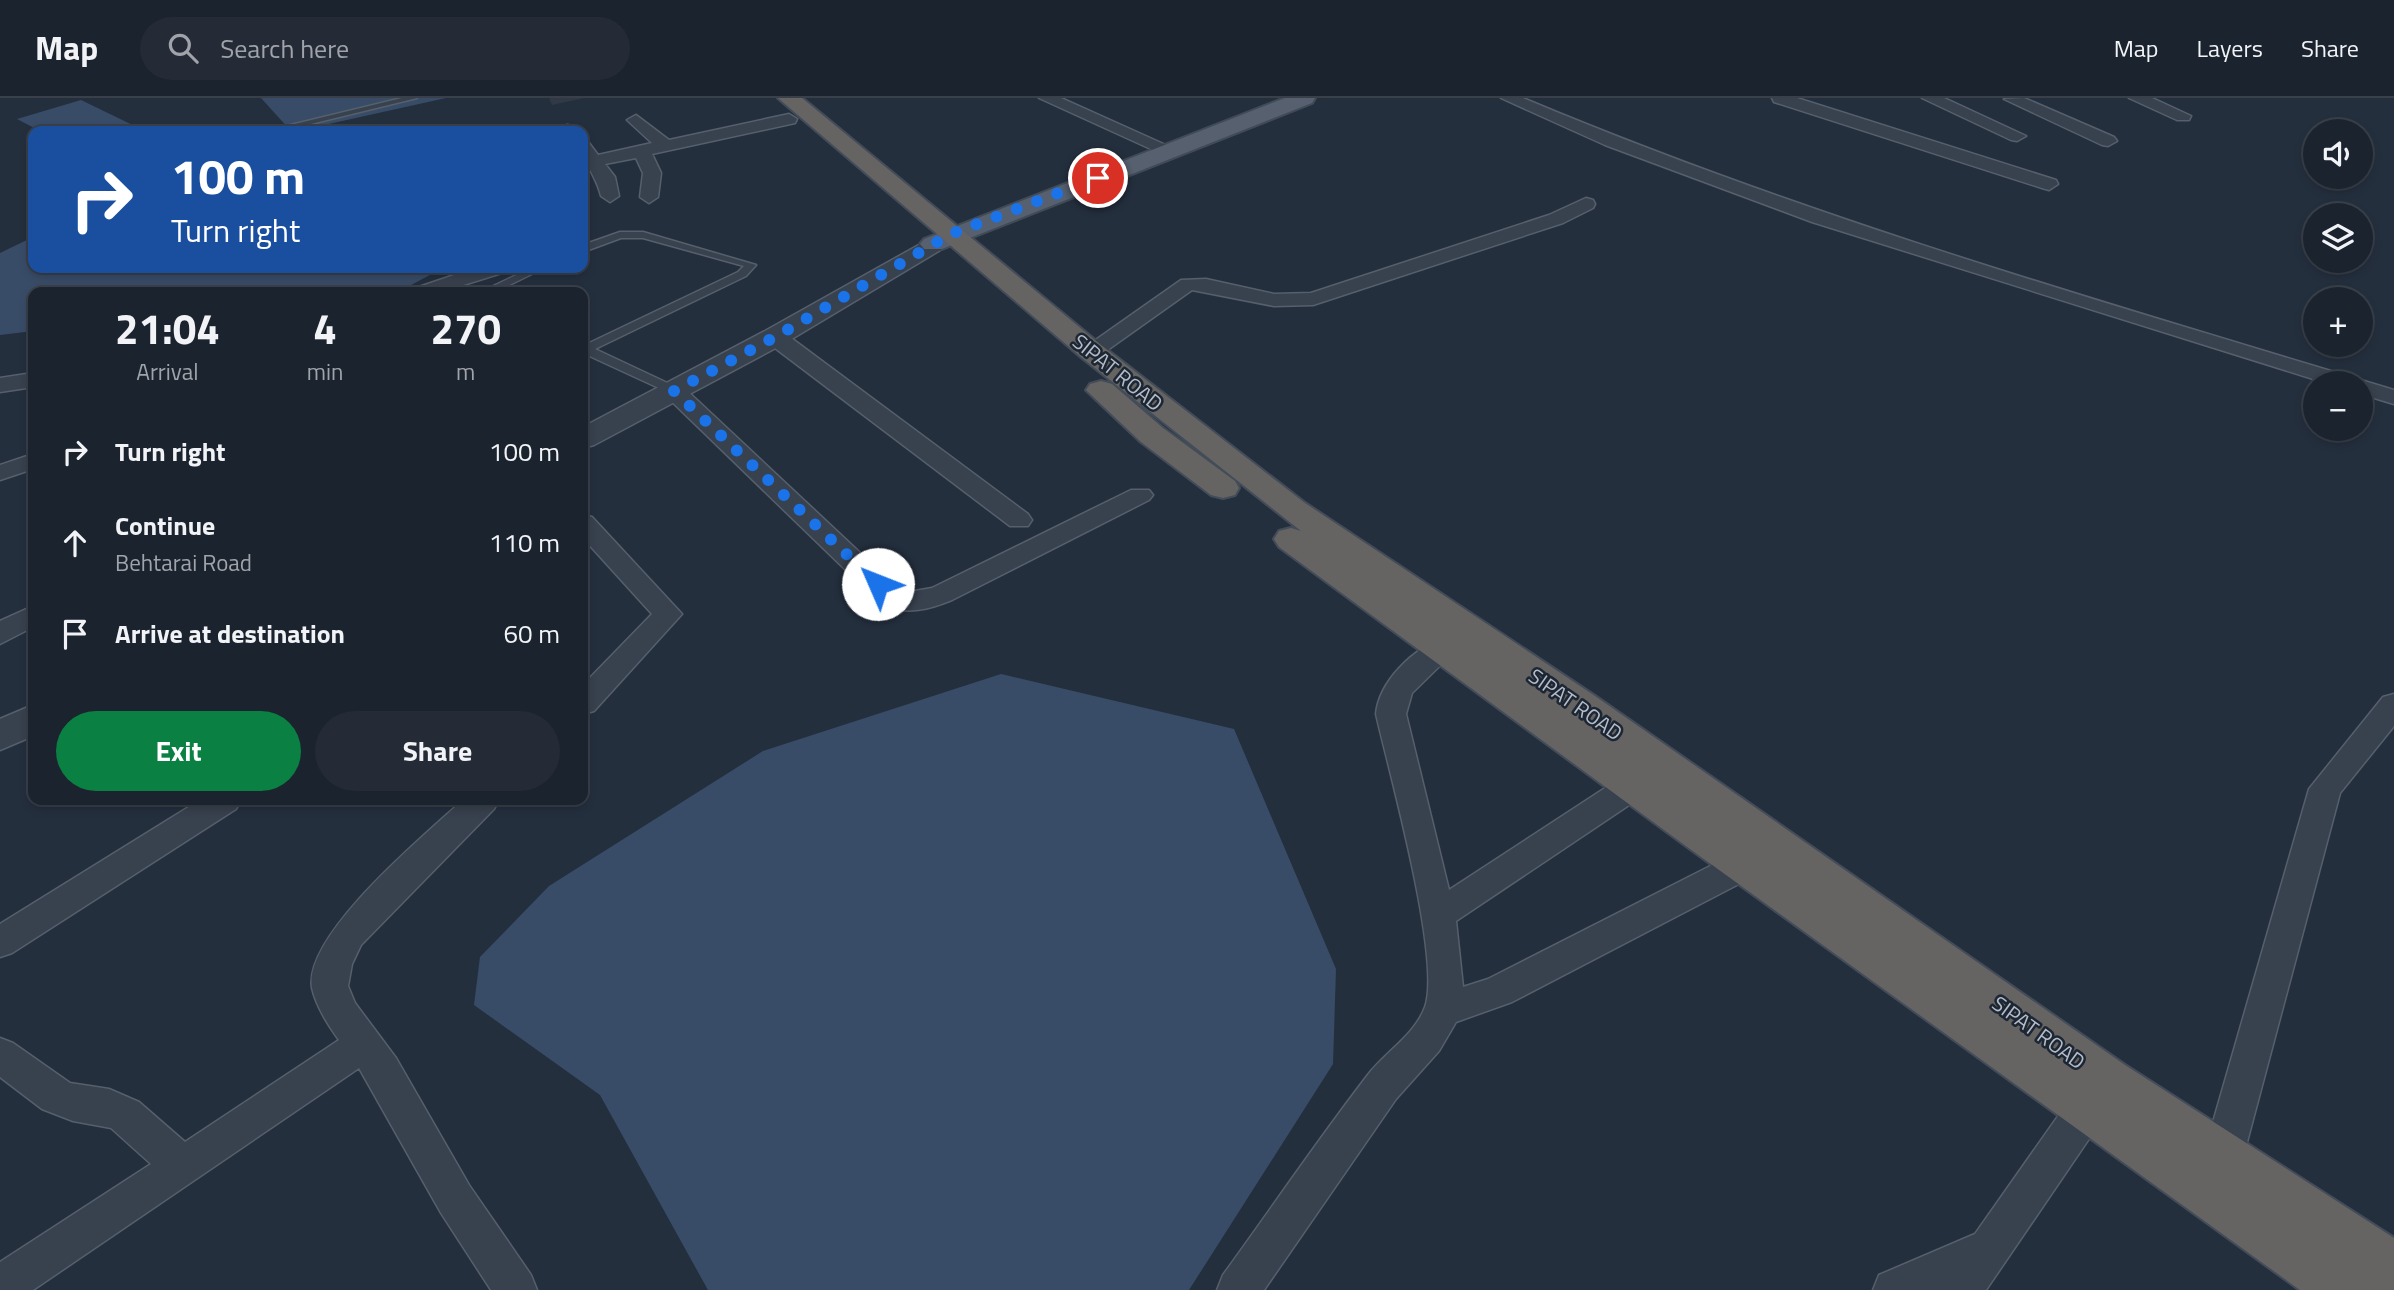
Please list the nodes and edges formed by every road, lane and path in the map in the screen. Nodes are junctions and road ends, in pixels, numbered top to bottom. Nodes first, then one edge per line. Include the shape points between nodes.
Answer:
1 (413, 98) edge
2 (1047, 98) edge
3 (1304, 98) edge
4 (1509, 98) edge
5 (1780, 98) edge
6 (1930, 98) edge
7 (2137, 98) edge
8 (2004, 101) edge
9 (787, 103) edge
10 (1959, 111) junction
11 (2183, 116) dead end
12 (636, 120) dead end
13 (293, 126) edge
14 (2017, 136) dead end
15 (2108, 141) dead end
16 (667, 147) junction
17 (1170, 151) junction
18 (642, 152) junction
19 (588, 153) edge
20 (596, 162) junction
21 (2049, 184) dead end
22 (610, 196) dead end
23 (649, 197) dead end
24 (1586, 204) dead end
25 (942, 239) junction
26 (588, 247) edge
27 (479, 273) edge
28 (529, 273) edge
29 (436, 287) edge
30 (498, 287) edge
31 (775, 337) junction
32 (588, 348) edge
33 (1091, 351) junction
34 (588, 352) edge
35 (2309, 371) edge
36 (28, 381) edge
37 (0, 385) edge
38 (674, 391) junction
39 (2373, 391) edge
40 (2394, 397) edge
41 (588, 436) edge
42 (28, 463) edge
43 (0, 474) edge
44 (1139, 495) dead end
45 (1019, 520) dead end
46 (588, 528) edge
47 (28, 618) edge
48 (0, 634) edge
49 (1443, 649) junction
50 (588, 698) edge
51 (2394, 705) edge
52 (28, 722) edge
53 (0, 736) edge
54 (1633, 786) junction
55 (217, 805) edge
56 (478, 805) edge
57 (1744, 865) junction
58 (1438, 915) junction
59 (0, 942) edge
60 (1443, 1010) junction
61 (362, 1045) junction
62 (0, 1055) edge
63 (2097, 1094) junction
64 (2223, 1157) junction
65 (183, 1167) junction
66 (1989, 1249) junction
67 (2394, 1270) edge
68 (0, 1287) edge
69 (516, 1290) edge
70 (1238, 1290) edge
71 (1894, 1290) edge
72 (1961, 1290) edge
73 (2347, 1290) edge

1 - 13 lane
2 - 17 street
3 - 17 main road
4 - 35 street via 1822,220
5 - 21 street
6 - 10 street
7 - 11 street
8 - 10 street
8 - 15 street
9 - 16 street
9 - 25 highway, SIPAT ROAD
10 - 14 street
12 - 16 street
16 - 18 street
17 - 25 main road
18 - 20 street
18 - 23 street via 652,173
19 - 20 street
20 - 22 street via 606,177
24 - 33 street via 1556,219 1313,299 1274,300 1188,284
25 - 31 street
25 - 33 highway, SIPAT ROAD
25 - 49 highway, SIPAT ROAD via 1152,435
26 - 32 lane via 620,235 643,236 751,265 742,274
27 - 29 street
28 - 30 lane
31 - 38 street
31 - 45 street
33 - 63 highway, SIPAT ROAD via 1293,510 1581,706
34 - 38 lane
36 - 37 street
38 - 41 street
38 - 44 street via 894,600 905,604 942,594
39 - 40 street
42 - 43 street
46 - 50 street via 668,614
47 - 48 street
49 - 54 highway, SIPAT ROAD
49 - 58 street via 1397,688 1391,700
51 - 64 street via 2325,789
52 - 53 street
54 - 57 highway, SIPAT ROAD
54 - 58 street
55 - 59 street
56 - 61 street via 369,911 349,934 334,963 330,986
57 - 60 street via 1499,991
57 - 63 highway, SIPAT ROAD
58 - 60 street via 1446,980
60 - 70 street via 1426,1039 1382,1086
61 - 65 street
61 - 69 street via 383,1070 455,1199
62 - 65 street via 56,1096 125,1115
63 - 64 highway, SIPAT ROAD
63 - 66 street
63 - 73 highway, SIPAT ROAD
64 - 67 highway, SIPAT ROAD
65 - 68 street
66 - 71 street
66 - 72 street

